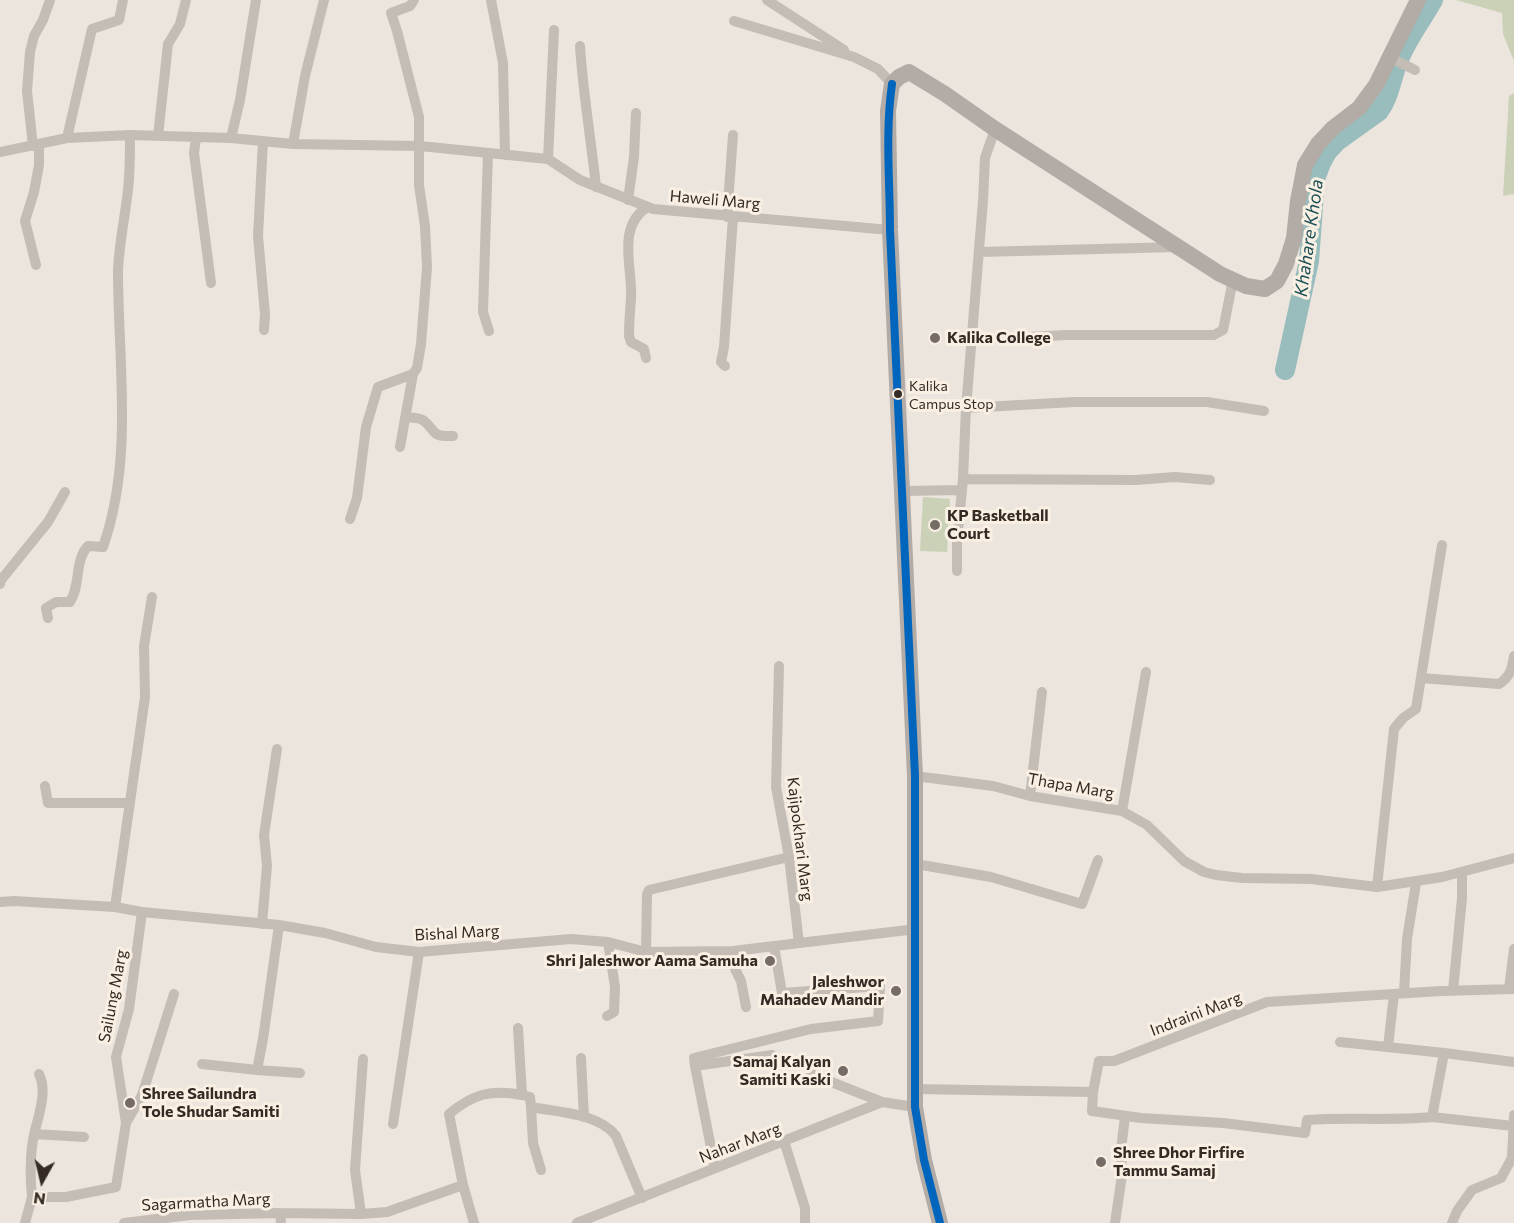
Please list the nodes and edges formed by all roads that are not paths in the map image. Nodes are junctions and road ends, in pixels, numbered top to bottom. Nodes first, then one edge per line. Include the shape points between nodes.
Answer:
1 (50, 0) edge
2 (123, 0) edge
3 (186, 0) edge
4 (256, 0) edge
5 (324, 0) edge
6 (414, 0) edge
7 (491, 0) edge
8 (767, 0) edge
9 (1418, 0) edge
10 (734, 21) dead end
11 (554, 30) dead end
12 (580, 46) dead end
13 (854, 57) junction
14 (1389, 57) junction
15 (1415, 70) dead end
16 (892, 84) junction
17 (636, 113) dead end
18 (995, 129) junction
19 (130, 135) junction
20 (733, 135) dead end
21 (158, 136) junction
22 (67, 138) junction
23 (196, 138) junction
24 (231, 138) junction
25 (263, 141) junction
26 (293, 144) junction
27 (36, 146) junction
28 (420, 146) junction
29 (0, 152) edge
30 (488, 153) junction
31 (506, 155) junction
32 (548, 159) junction
33 (596, 187) junction
34 (628, 200) junction
35 (647, 207) junction
36 (730, 217) junction
37 (890, 230) junction
38 (1180, 247) junction
39 (979, 252) junction
40 (36, 266) dead end
41 (1233, 280) junction
42 (210, 283) dead end
43 (264, 330) dead end
44 (489, 331) dead end
45 (973, 340) junction
46 (646, 358) dead end
47 (725, 366) dead end
48 (413, 374) junction
49 (966, 408) junction
50 (1264, 411) dead end
51 (405, 417) junction
52 (453, 436) dead end
53 (400, 447) dead end
54 (1210, 480) dead end
55 (963, 485) junction
56 (902, 491) junction
57 (65, 492) dead end
58 (350, 519) dead end
59 (1442, 546) dead end
60 (957, 571) dead end
61 (0, 584) edge
62 (152, 597) dead end
63 (48, 618) dead end
64 (1514, 656) edge
65 (779, 666) dead end
66 (1146, 672) dead end
67 (1421, 678) junction
68 (1042, 692) dead end
69 (277, 749) dead end
70 (915, 776) junction
71 (45, 786) dead end
72 (1030, 796) junction
73 (130, 803) junction
74 (1122, 811) junction
75 (789, 857) junction
76 (1514, 858) edge
77 (1098, 860) dead end
78 (916, 864) junction
79 (1462, 872) junction
80 (1416, 883) junction
81 (1377, 887) junction
82 (0, 902) edge
83 (115, 907) junction
84 (142, 912) junction
85 (262, 924) junction
86 (279, 925) junction
87 (916, 929) junction
88 (608, 942) junction
89 (799, 944) junction
90 (774, 946) junction
91 (1514, 949) edge
92 (733, 951) junction
93 (419, 952) junction
94 (646, 952) junction
95 (1511, 989) edge
96 (1453, 991) junction
97 (174, 994) dead end
98 (1399, 994) junction
99 (746, 1007) dead end
100 (607, 1016) dead end
101 (518, 1028) dead end
102 (1340, 1042) dead end
103 (1388, 1047) junction
104 (1444, 1053) junction
105 (772, 1055) dead end
106 (582, 1058) dead end
107 (363, 1059) dead end
108 (1514, 1062) edge
109 (202, 1064) dead end
110 (694, 1065) junction
111 (257, 1070) junction
112 (300, 1073) dead end
113 (39, 1074) dead end
114 (811, 1074) dead end
115 (915, 1089) junction
116 (1093, 1092) junction
117 (522, 1095) junction
118 (882, 1102) junction
119 (531, 1107) junction
120 (915, 1107) junction
121 (1125, 1116) junction
122 (584, 1117) junction
123 (1431, 1117) junction
124 (1514, 1121) edge
125 (126, 1123) junction
126 (393, 1124) dead end
127 (34, 1134) junction
128 (84, 1137) dead end
129 (784, 1142) junction
130 (715, 1168) junction
131 (541, 1170) dead end
132 (463, 1185) junction
133 (32, 1197) junction
134 (642, 1198) junction
135 (361, 1214) junction
136 (280, 1218) edge
137 (25, 1223) edge
138 (124, 1223) edge
139 (474, 1223) edge
140 (577, 1223) edge
141 (805, 1223) edge
142 (940, 1223) edge
143 (1115, 1223) edge
144 (1452, 1223) edge

1 - 27 street via 30,52 27,91
2 - 22 street via 119,20 92,29
3 - 21 street via 180,24 168,44
4 - 24 street
5 - 26 street
6 - 28 street via 410,6 390,13 419,117
7 - 31 street via 503,63
8 - 13 street
9 - 14 main road
10 - 13 street
11 - 32 street
12 - 33 street
13 - 16 street via 878,69
14 - 15 street
14 - 41 main road via 1359,108 1333,128 1305,165 1294,238 1277,281 1265,289
16 - 18 main road via 909,72
16 - 37 main road via 887,141
17 - 34 street
18 - 38 main road
18 - 39 street via 985,158
19 - 21 street
19 - 22 street
19 - 63 street via 128,192 118,267 122,377 116,492 103,547 88,546 82,552 74,595 70,602 56,602 46,608
20 - 36 street
21 - 23 street
22 - 27 street
23 - 24 street
23 - 42 street via 194,153
24 - 25 street
25 - 26 street
25 - 43 street via 258,236
26 - 28 street
27 - 29 street
27 - 40 street via 39,165 25,221
28 - 30 street
28 - 48 street via 419,185 427,267 421,344
30 - 31 street
30 - 44 street via 483,312
31 - 32 street
32 - 33 street, Haweli Marg
33 - 34 street, Haweli Marg
34 - 35 street, Haweli Marg
35 - 36 street, Haweli Marg
35 - 46 street via 633,225 627,250 632,298 630,342 644,349
36 - 37 street, Haweli Marg
36 - 47 street via 721,363
37 - 56 main road
38 - 39 street
38 - 41 main road
39 - 45 street
41 - 45 street via 1223,330 1214,335 1066,335
45 - 49 street
48 - 51 street
48 - 58 street via 378,387 366,427 357,498
49 - 50 street via 1074,402 1208,402
49 - 55 street
51 - 52 street via 424,420 432,432
51 - 53 street
54 - 55 street via 1175,477
55 - 56 street
55 - 60 street
56 - 70 main road
57 - 61 street via 48,522
59 - 67 street
62 - 73 street via 144,646 145,698
64 - 67 street via 1511,671 1499,684
65 - 75 street, Kajipokhari Marg via 776,787
66 - 74 street
67 - 81 street via 1416,709 1394,729
68 - 72 street
69 - 85 street via 264,835 267,866
70 - 72 street, Thapa Marg via 993,786
70 - 78 main road
71 - 73 street via 48,803
72 - 74 street, Thapa Marg
73 - 83 street
74 - 81 street, Thapa Marg via 1147,825 1184,861 1204,872
75 - 89 street, Kajipokhari Marg
75 - 94 street via 649,890
76 - 79 street, Thapa Marg
77 - 78 street via 1082,904 991,877
78 - 87 main road
79 - 80 street, Thapa Marg
79 - 96 street
80 - 81 street, Thapa Marg
80 - 98 street
82 - 83 street, Bishal Marg
83 - 84 street, Bishal Marg
84 - 85 street, Bishal Marg
84 - 125 street, Sailung Marg via 129,1009 116,1057
85 - 86 street, Bishal Marg
86 - 93 street, Bishal Marg via 376,947
86 - 111 street
87 - 89 street, Bishal Marg
87 - 115 main road
88 - 93 street, Bishal Marg via 571,939
88 - 94 street, Bishal Marg
88 - 100 street via 615,987 614,1012
89 - 90 street, Bishal Marg
90 - 92 street, Bishal Marg
90 - 110 street via 782,993 880,986 878,1022 769,1038 694,1058
91 - 95 street
92 - 94 street, Bishal Marg
92 - 99 street
93 - 126 street
95 - 96 street, Indraini Marg
96 - 98 street, Indraini Marg
97 - 125 street via 142,1095
98 - 103 street
98 - 116 street, Indraini Marg via 1267,1002 1114,1062 1099,1061
101 - 117 street
102 - 103 street
103 - 104 street
104 - 108 street
104 - 123 street
105 - 110 street
106 - 122 street
107 - 135 street via 355,1170
109 - 111 street
110 - 130 street
111 - 112 street
113 - 127 street via 43,1082
114 - 118 street
115 - 116 street
115 - 120 main road
116 - 121 street via 1092,1111
117 - 119 street via 530,1097
117 - 132 street via 487,1093 464,1101 449,1114
118 - 120 street
118 - 129 street, Nahar Marg
119 - 122 street
119 - 131 street via 533,1143
120 - 142 main road
121 - 123 street via 1305,1133 1307,1120
121 - 143 street
122 - 134 street via 609,1127 616,1136
123 - 124 street
124 - 144 street via 1512,1158 1501,1178 1472,1190
125 - 133 street, Sailung Marg via 115,1189 66,1197
127 - 128 street
127 - 133 street
129 - 130 street, Nahar Marg
129 - 141 street via 805,1208
130 - 134 street, Nahar Marg
132 - 135 street, Sagarmatha Marg via 387,1212
132 - 139 street
133 - 137 street
134 - 140 street, Nahar Marg
135 - 136 street, Sagarmatha Marg
136 - 138 street, Sagarmatha Marg via 190,1215

